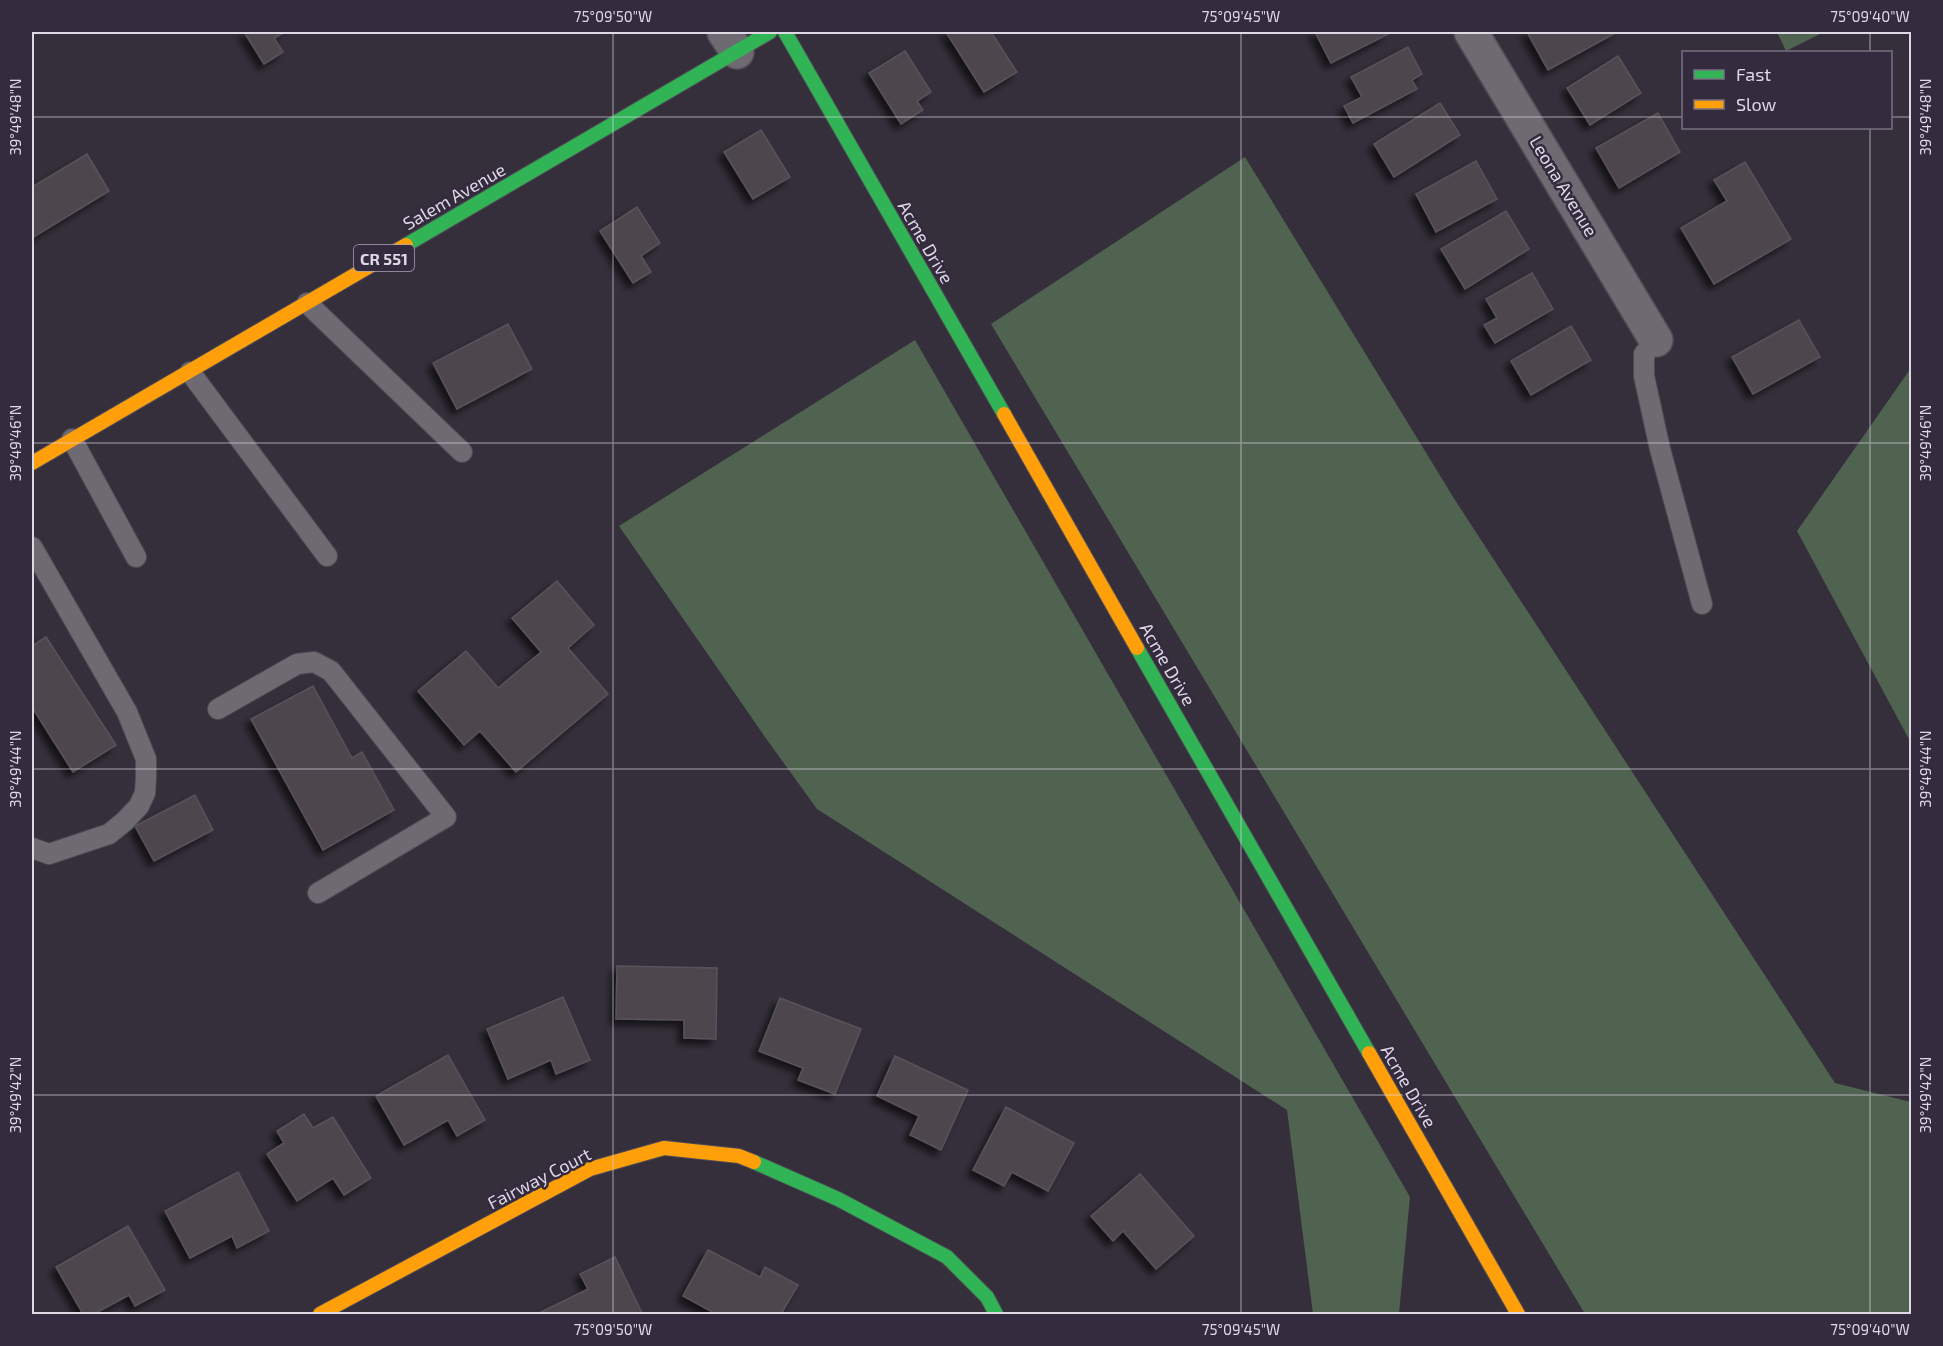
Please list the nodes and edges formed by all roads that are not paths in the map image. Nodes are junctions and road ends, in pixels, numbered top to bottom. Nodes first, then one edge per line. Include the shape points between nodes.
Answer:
1 (770, 32) edge
2 (785, 32) edge
3 (1471, 32) edge
4 (730, 42) edge
5 (307, 303) junction
6 (1656, 340) joint
7 (190, 372) junction
8 (72, 440) junction
9 (462, 452) dead end
10 (32, 463) edge
11 (32, 547) edge
12 (327, 556) dead end
13 (136, 557) dead end
14 (1702, 604) dead end
15 (218, 709) dead end
16 (32, 848) edge
17 (318, 892) dead end
18 (320, 1314) edge
19 (996, 1314) edge
20 (1518, 1314) edge

1 - 4 street, Salem Avenue / CR 551
2 - 20 street, Acme Drive
3 - 6 street, Leona Avenue
4 - 5 street, Salem Avenue / CR 551
5 - 7 street, Salem Avenue / CR 551
5 - 9 lane
6 - 14 lane via 1644,354 1644,376
7 - 8 street, Salem Avenue / CR 551
7 - 12 lane
8 - 10 street, Salem Avenue / CR 551
8 - 13 lane
11 - 16 lane via 127,712 146,759 147,778 139,806 109,834 49,854
15 - 17 lane via 297,664 314,662 331,671 446,817
18 - 19 street, Fairway Court via 590,1169 664,1148 739,1156 838,1199 947,1257 987,1297

